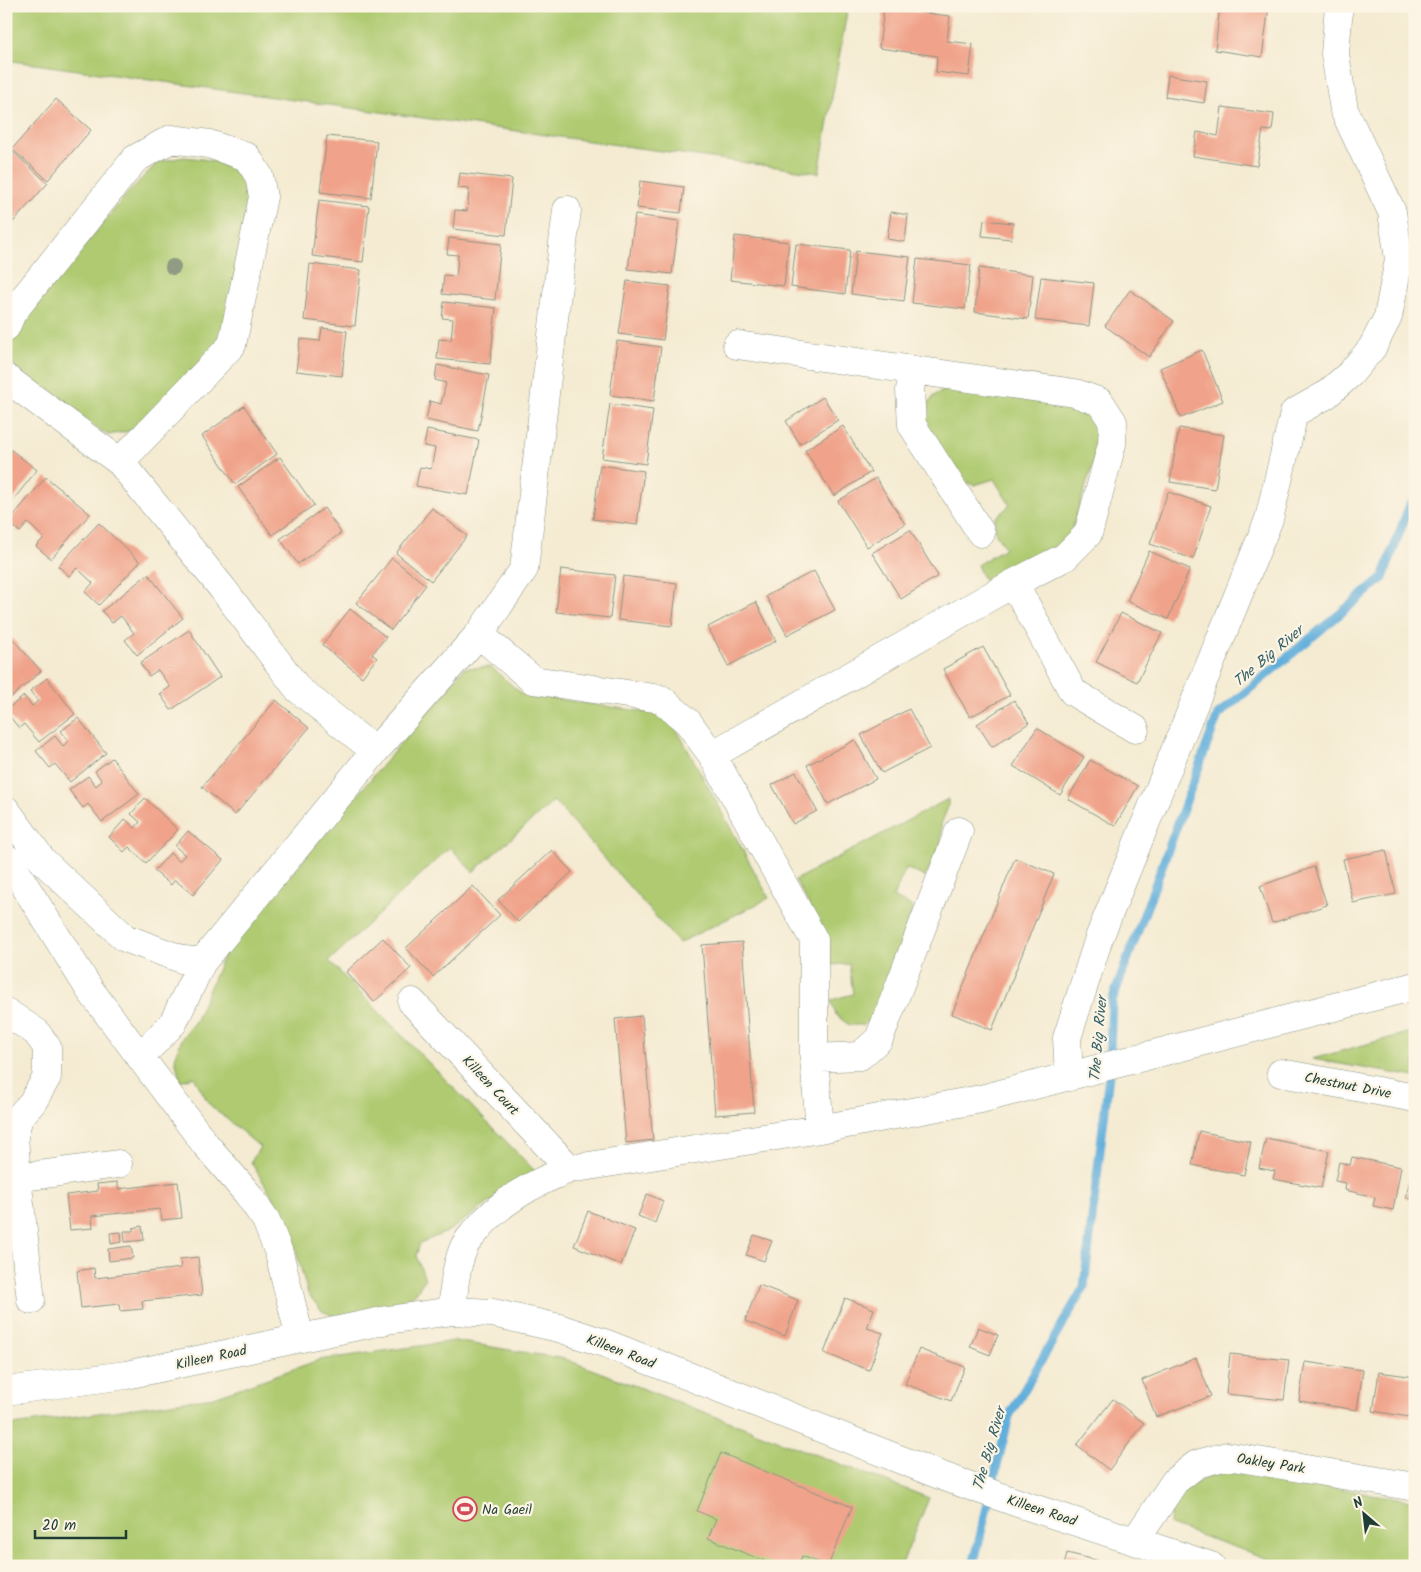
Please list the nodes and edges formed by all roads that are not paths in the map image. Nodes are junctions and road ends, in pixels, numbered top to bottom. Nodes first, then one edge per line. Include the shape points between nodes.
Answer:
1 (1339, 6) edge
2 (567, 210) dead end
3 (6, 327) edge
4 (737, 345) dead end
5 (913, 371) junction
6 (6, 378) edge
7 (120, 462) junction
8 (981, 533) dead end
9 (1014, 583) junction
10 (479, 634) junction
11 (1135, 730) dead end
12 (375, 751) junction
13 (712, 755) junction
14 (6, 810) edge
15 (959, 831) dead end
16 (6, 858) edge
17 (202, 962) junction
18 (1415, 986) edge
19 (412, 1002) dead end
20 (6, 1012) edge
21 (141, 1056) junction
22 (814, 1058) junction
23 (1281, 1072) dead end
24 (1079, 1074) junction
25 (1415, 1098) edge
26 (820, 1129) junction
27 (118, 1164) dead end
28 (570, 1169) junction
29 (17, 1178) junction
30 (31, 1300) dead end
31 (453, 1311) junction
32 (300, 1338) junction
33 (6, 1391) edge
34 (1415, 1487) edge
35 (1135, 1541) junction
36 (1211, 1566) edge

1 - 24 street via 1335,54 1344,110 1392,212 1399,259 1388,317 1372,348 1350,374 1326,395 1294,413 1270,519 1099,938 1067,1038
2 - 10 street via 524,569
3 - 7 street via 12,313 135,159 171,139 209,144 247,157 259,176 263,197 232,345
4 - 5 street
5 - 8 street via 910,390 912,425
5 - 9 street via 1074,392 1100,402 1113,422 1112,444 1088,534 1065,557
6 - 7 street
7 - 12 street via 223,589 298,689
9 - 11 street via 1073,692
9 - 13 street
10 - 12 street
10 - 13 street via 533,680 661,700 688,722
12 - 17 street
13 - 22 street via 814,940
14 - 17 street via 44,861 125,938 184,960
15 - 22 street via 879,1039 860,1056
16 - 21 street via 90,990
17 - 21 street via 173,1023
18 - 24 street
19 - 28 street, Killeen Court
20 - 29 street via 36,1032 47,1047 47,1077 32,1104 20,1117 14,1136
21 - 32 street via 266,1220 279,1252
22 - 26 street
23 - 25 street, Chestnut Drive
24 - 26 street via 981,1099
26 - 28 street
27 - 29 street
28 - 31 street via 542,1179 514,1195 484,1221 464,1245 452,1286
29 - 30 street
31 - 32 street, Killeen Road via 387,1320
31 - 35 street, Killeen Road via 493,1313 558,1328 942,1476
32 - 33 street, Killeen Road via 126,1375
34 - 35 street, Oakley Park via 1227,1456 1196,1464 1174,1481
35 - 36 street, Killeen Road

